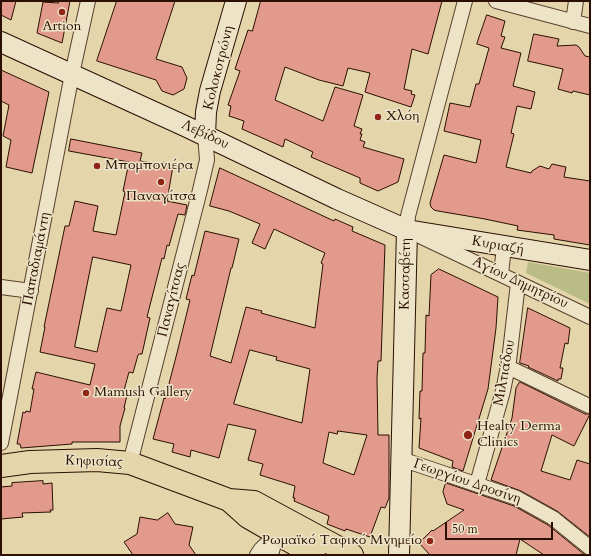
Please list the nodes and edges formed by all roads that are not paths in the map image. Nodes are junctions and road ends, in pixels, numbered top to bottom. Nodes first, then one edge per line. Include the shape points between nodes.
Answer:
1 (88, 1) edge
2 (236, 1) edge
3 (465, 1) edge
4 (496, 1) edge
5 (576, 1) edge
6 (572, 22) junction
7 (590, 26) edge
8 (1, 42) edge
9 (72, 74) junction
10 (205, 135) junction
11 (407, 230) junction
12 (504, 247) junction
13 (590, 260) edge
14 (501, 274) junction
15 (518, 283) junction
16 (1, 287) edge
17 (31, 291) junction
18 (590, 317) edge
19 (508, 367) junction
20 (589, 406) dead end
21 (1, 443) edge
22 (401, 459) junction
23 (130, 463) junction
24 (1, 466) edge
25 (477, 484) junction
26 (284, 527) junction
27 (589, 546) edge
28 (257, 555) edge
29 (271, 555) edge
30 (314, 555) edge
31 (352, 555) edge
32 (399, 555) edge

1 - 9 street, Παπαδιαμάντη
2 - 10 street, Κολοκοτρώνη via 210,91
3 - 11 street, Κασσαβέτη via 408,216
4 - 6 street
5 - 6 street
6 - 7 street
8 - 9 street, Λεβίδου
9 - 10 street, Λεβίδου
9 - 17 street, Παπαδιαμάντη
10 - 11 street, Λεβίδου
10 - 23 street, Παναγίτσας via 206,160 200,190
11 - 12 street, Κυριαζή
11 - 14 street, Αγίου Δημητρίου
11 - 22 street, Κασσαβέτη
12 - 13 street, Κυριαζή
12 - 14 street
14 - 15 street, Αγίου Δημητρίου
15 - 18 street, Αγίου Δημητρίου
15 - 19 street, Μιλτιάδου
16 - 17 street
17 - 21 street, Παπαδιαμάντη
19 - 20 street
19 - 25 street, Μιλτιάδου
22 - 25 street, Γεωργίου Δροσίνη
22 - 32 street, Κασσαβέτη
23 - 24 main road, Κηφισίας via 97,460 30,462
23 - 26 main road, Κηφισίας via 229,500 248,517
25 - 27 street, Γεωργίου Δροσίνη via 539,509
26 - 28 street
26 - 29 street
26 - 30 main road, Κηφισίας
26 - 31 main road, Κηφισίας

